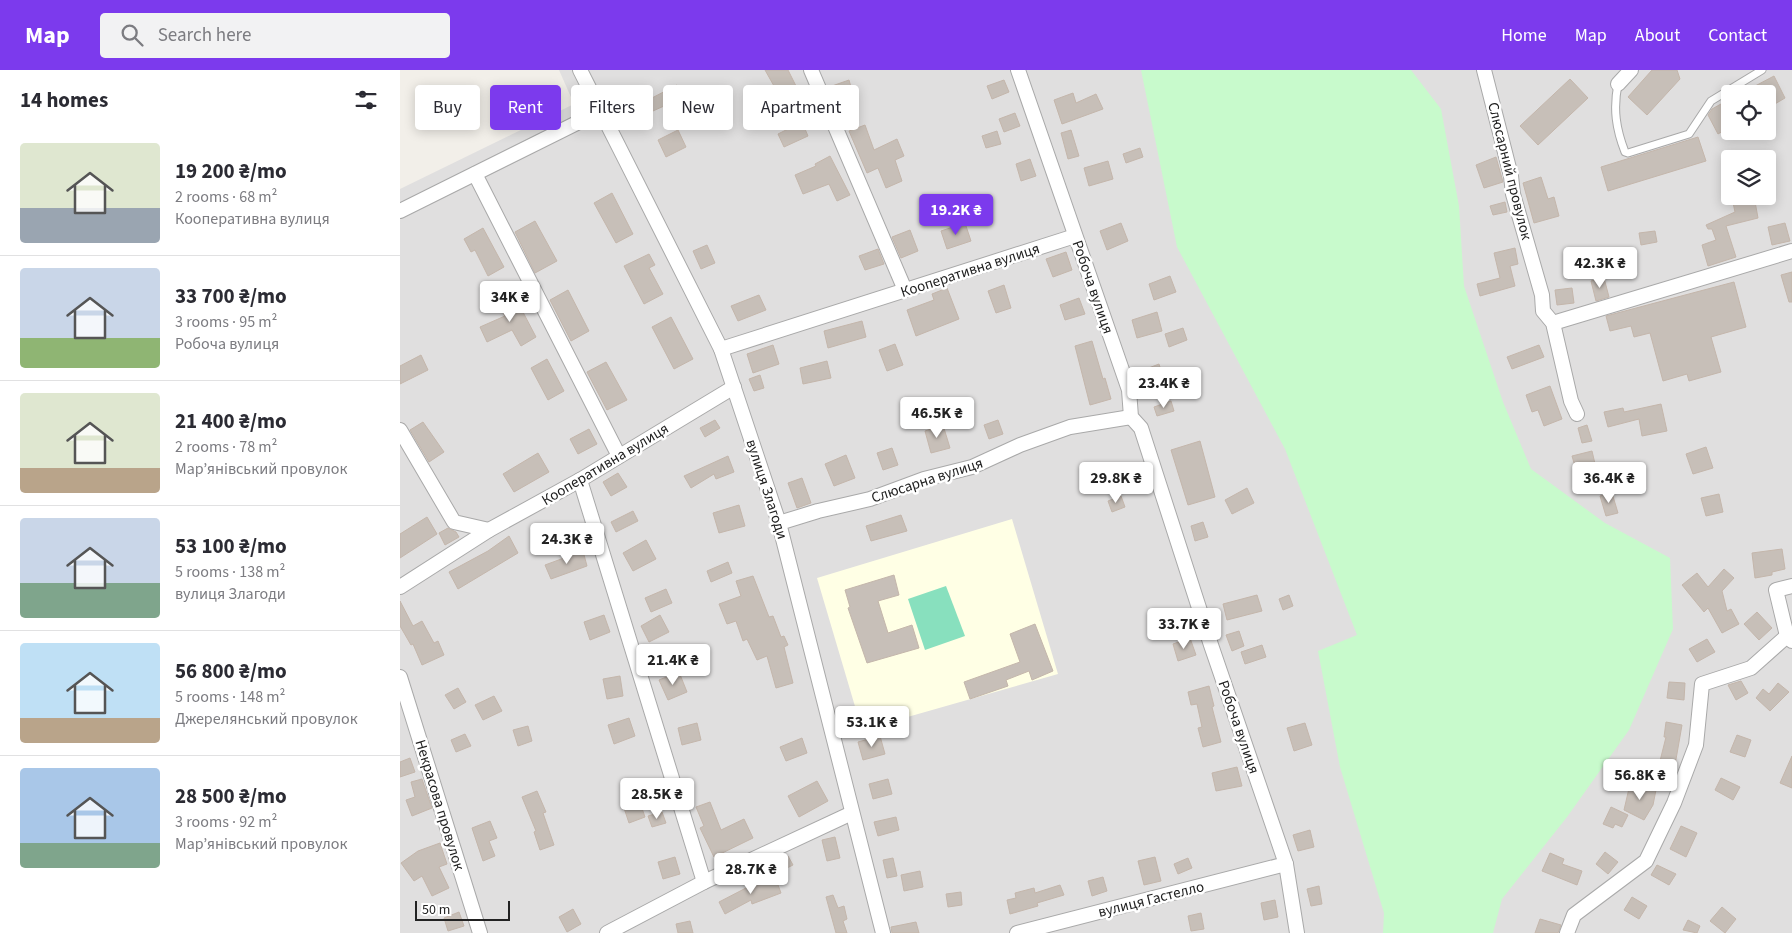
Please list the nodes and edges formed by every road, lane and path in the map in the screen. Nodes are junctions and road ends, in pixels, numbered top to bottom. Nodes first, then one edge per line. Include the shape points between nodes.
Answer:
1 (580, 70) edge
2 (811, 70) edge
3 (1018, 70) edge
4 (1484, 70) edge
5 (1631, 70) edge
6 (1762, 70) edge
7 (1618, 84) joint
8 (588, 85) edge
9 (571, 126) edge
10 (611, 130) edge
11 (475, 174) junction
12 (400, 212) edge
13 (1075, 236) junction
14 (1792, 251) edge
15 (905, 290) junction
16 (1553, 323) junction
17 (721, 348) junction
18 (734, 387) junction
19 (1577, 414) dead end
20 (1131, 416) junction
21 (400, 430) edge
22 (619, 456) junction
23 (580, 480) junction
24 (779, 523) junction
25 (489, 530) junction
26 (1792, 586) edge
27 (400, 587) edge
28 (1790, 639) edge
29 (400, 677) edge
30 (852, 813) junction
31 (1286, 864) junction
32 (704, 882) junction
33 (630, 927) edge
34 (480, 933) edge
35 (607, 933) edge
36 (883, 933) edge
37 (1017, 933) edge
38 (1297, 933) edge
39 (1567, 933) edge

1 - 8 street, вулиця Злагоди
2 - 15 street
3 - 13 street, Робоча вулиця
4 - 16 street, Слюсарний провулок via 1513,194 1542,294 1543,311
5 - 7 street
6 - 7 lane via 1710,101 1689,134 1628,153 1617,131 1614,108
9 - 11 street
10 - 17 street, вулиця Злагоди
11 - 12 street
11 - 22 street
13 - 15 street, Кооперативна вулиця
13 - 20 street, Робоча вулиця via 1129,390
14 - 16 street
15 - 17 street, Кооперативна вулиця
16 - 19 street, Слюсарний провулок via 1570,401
17 - 18 street, вулиця Злагоди
18 - 22 street, Кооперативна вулиця
18 - 24 street, вулиця Злагоди
20 - 24 street, Слюсарна вулиця via 1070,427 972,467
20 - 31 street, Робоча вулиця via 1141,428
21 - 25 street via 454,522
22 - 23 street, Кооперативна вулиця
23 - 25 street, Кооперативна вулиця
23 - 32 street
24 - 30 street, вулиця Злагоди
25 - 27 street, Кооперативна вулиця
26 - 28 street via 1776,590
28 - 39 street via 1751,668 1702,684 1696,744 1674,803 1646,861 1574,915
29 - 34 street, Некрасова провулок
30 - 32 street
30 - 36 street, вулиця Злагоди
31 - 37 street, вулиця Гастелло
31 - 38 street, Робоча вулиця
32 - 33 street
33 - 35 street

